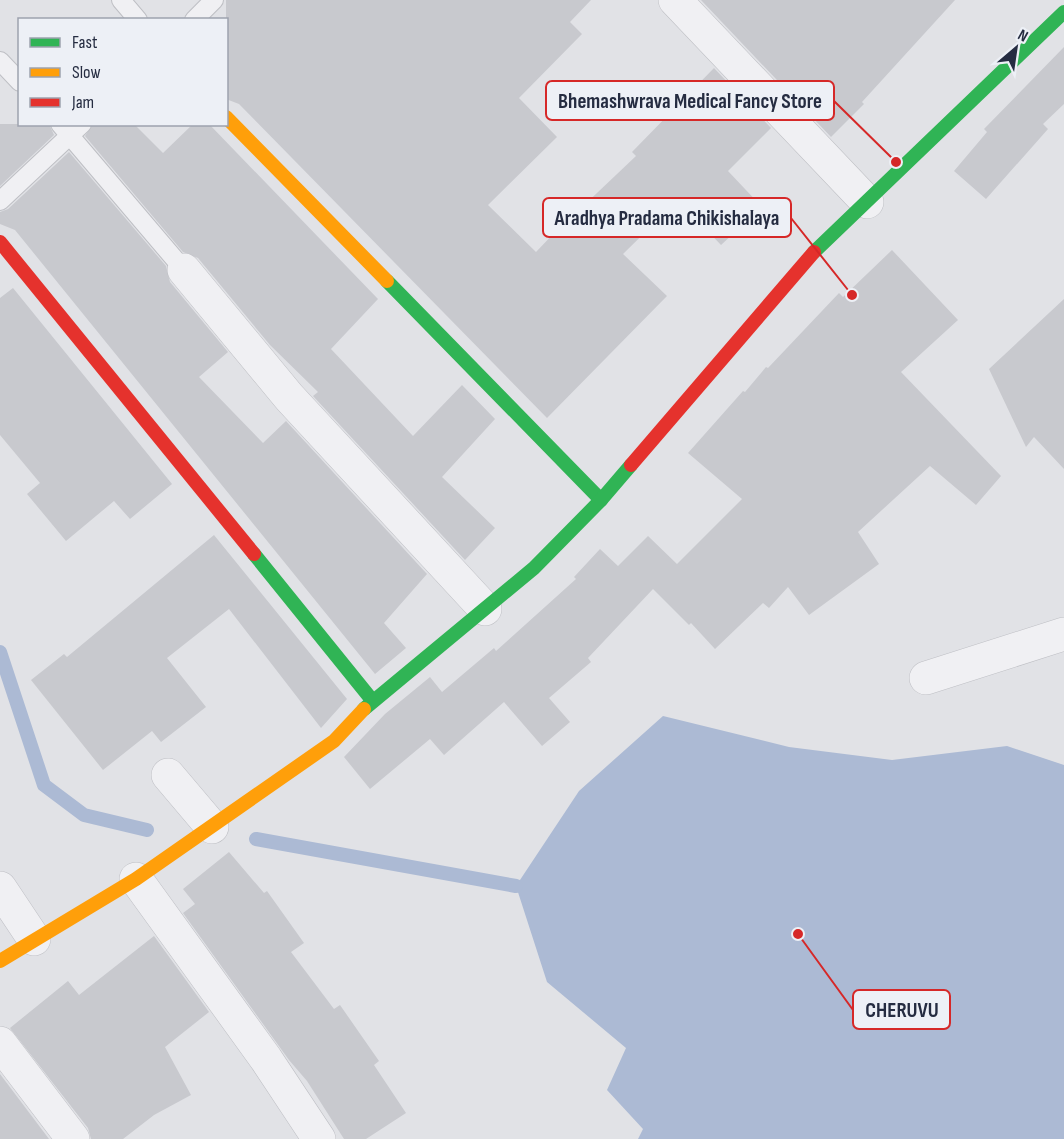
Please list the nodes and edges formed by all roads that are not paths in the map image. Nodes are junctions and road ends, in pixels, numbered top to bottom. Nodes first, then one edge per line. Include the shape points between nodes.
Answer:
1 (121, 0) edge
2 (214, 0) edge
3 (675, 0) edge
4 (1064, 12) edge
5 (136, 18) edge
6 (196, 18) edge
7 (0, 61) edge
8 (18, 80) edge
9 (228, 119) edge
10 (71, 128) edge
11 (0, 201) edge
12 (867, 202) junction
13 (0, 242) edge
14 (184, 270) joint
15 (601, 500) junction
16 (485, 609) junction
17 (1064, 634) edge
18 (926, 678) dead end
19 (372, 700) junction
20 (168, 775) dead end
21 (212, 827) junction
22 (136, 879) junction
23 (0, 888) edge
24 (34, 939) junction
25 (0, 961) edge
26 (0, 1043) edge
27 (73, 1139) edge
28 (319, 1139) edge

1 - 5 lane
2 - 6 lane
3 - 12 street
4 - 12 main road
7 - 8 lane
9 - 15 main road
10 - 11 lane
10 - 14 lane
12 - 15 main road via 812,254
13 - 19 main road
14 - 16 street via 289,397
15 - 16 main road
16 - 19 main road
17 - 18 street
19 - 21 main road via 334,741
20 - 21 street
21 - 22 main road
22 - 24 main road
22 - 28 street
23 - 24 street
24 - 25 main road
26 - 27 street

